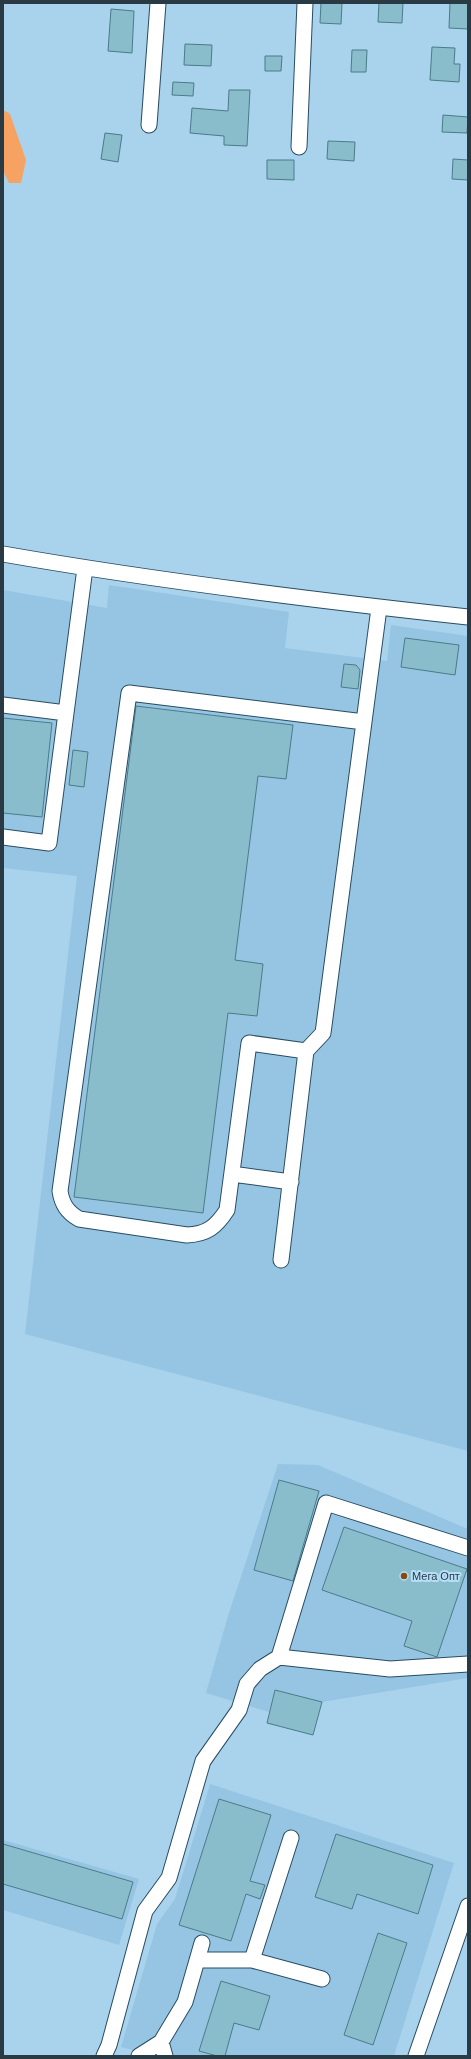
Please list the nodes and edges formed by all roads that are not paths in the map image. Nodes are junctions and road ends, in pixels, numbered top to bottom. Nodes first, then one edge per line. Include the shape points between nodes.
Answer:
1 (158, 3) edge
2 (305, 3) edge
3 (149, 125) dead end
4 (299, 147) dead end
5 (3, 554) edge
6 (85, 568) junction
7 (379, 608) junction
8 (468, 618) edge
9 (3, 706) edge
10 (66, 713) junction
11 (364, 722) junction
12 (3, 838) edge
13 (306, 1051) junction
14 (232, 1174) junction
15 (291, 1182) junction
16 (281, 1260) dead end
17 (468, 1548) edge
18 (278, 1657) junction
19 (468, 1664) edge
20 (291, 1838) dead end
21 (468, 1906) edge
22 (202, 1943) dead end
23 (197, 1960) junction
24 (252, 1960) junction
25 (322, 1979) dead end
26 (163, 2049) edge
27 (104, 2056) edge
28 (140, 2056) edge
29 (416, 2056) edge

1 - 3 street
2 - 4 street
5 - 6 street
6 - 7 street
6 - 10 street
7 - 8 street
7 - 11 street
9 - 10 street
10 - 12 street via 49,842
11 - 13 street via 323,1033
11 - 14 street via 128,693 60,1191 61,1200 71,1215 79,1220 187,1235 200,1234 211,1230 227,1210
13 - 14 street via 249,1043
13 - 15 street
14 - 15 street
15 - 16 street
17 - 18 street via 326,1503
18 - 19 street via 390,1669
18 - 27 street via 260,1669 247,1684 239,1710 203,1761 169,1878 145,1911
20 - 24 street
21 - 29 street
22 - 23 street
23 - 24 street
23 - 26 street via 185,2002
24 - 25 street
26 - 28 street

